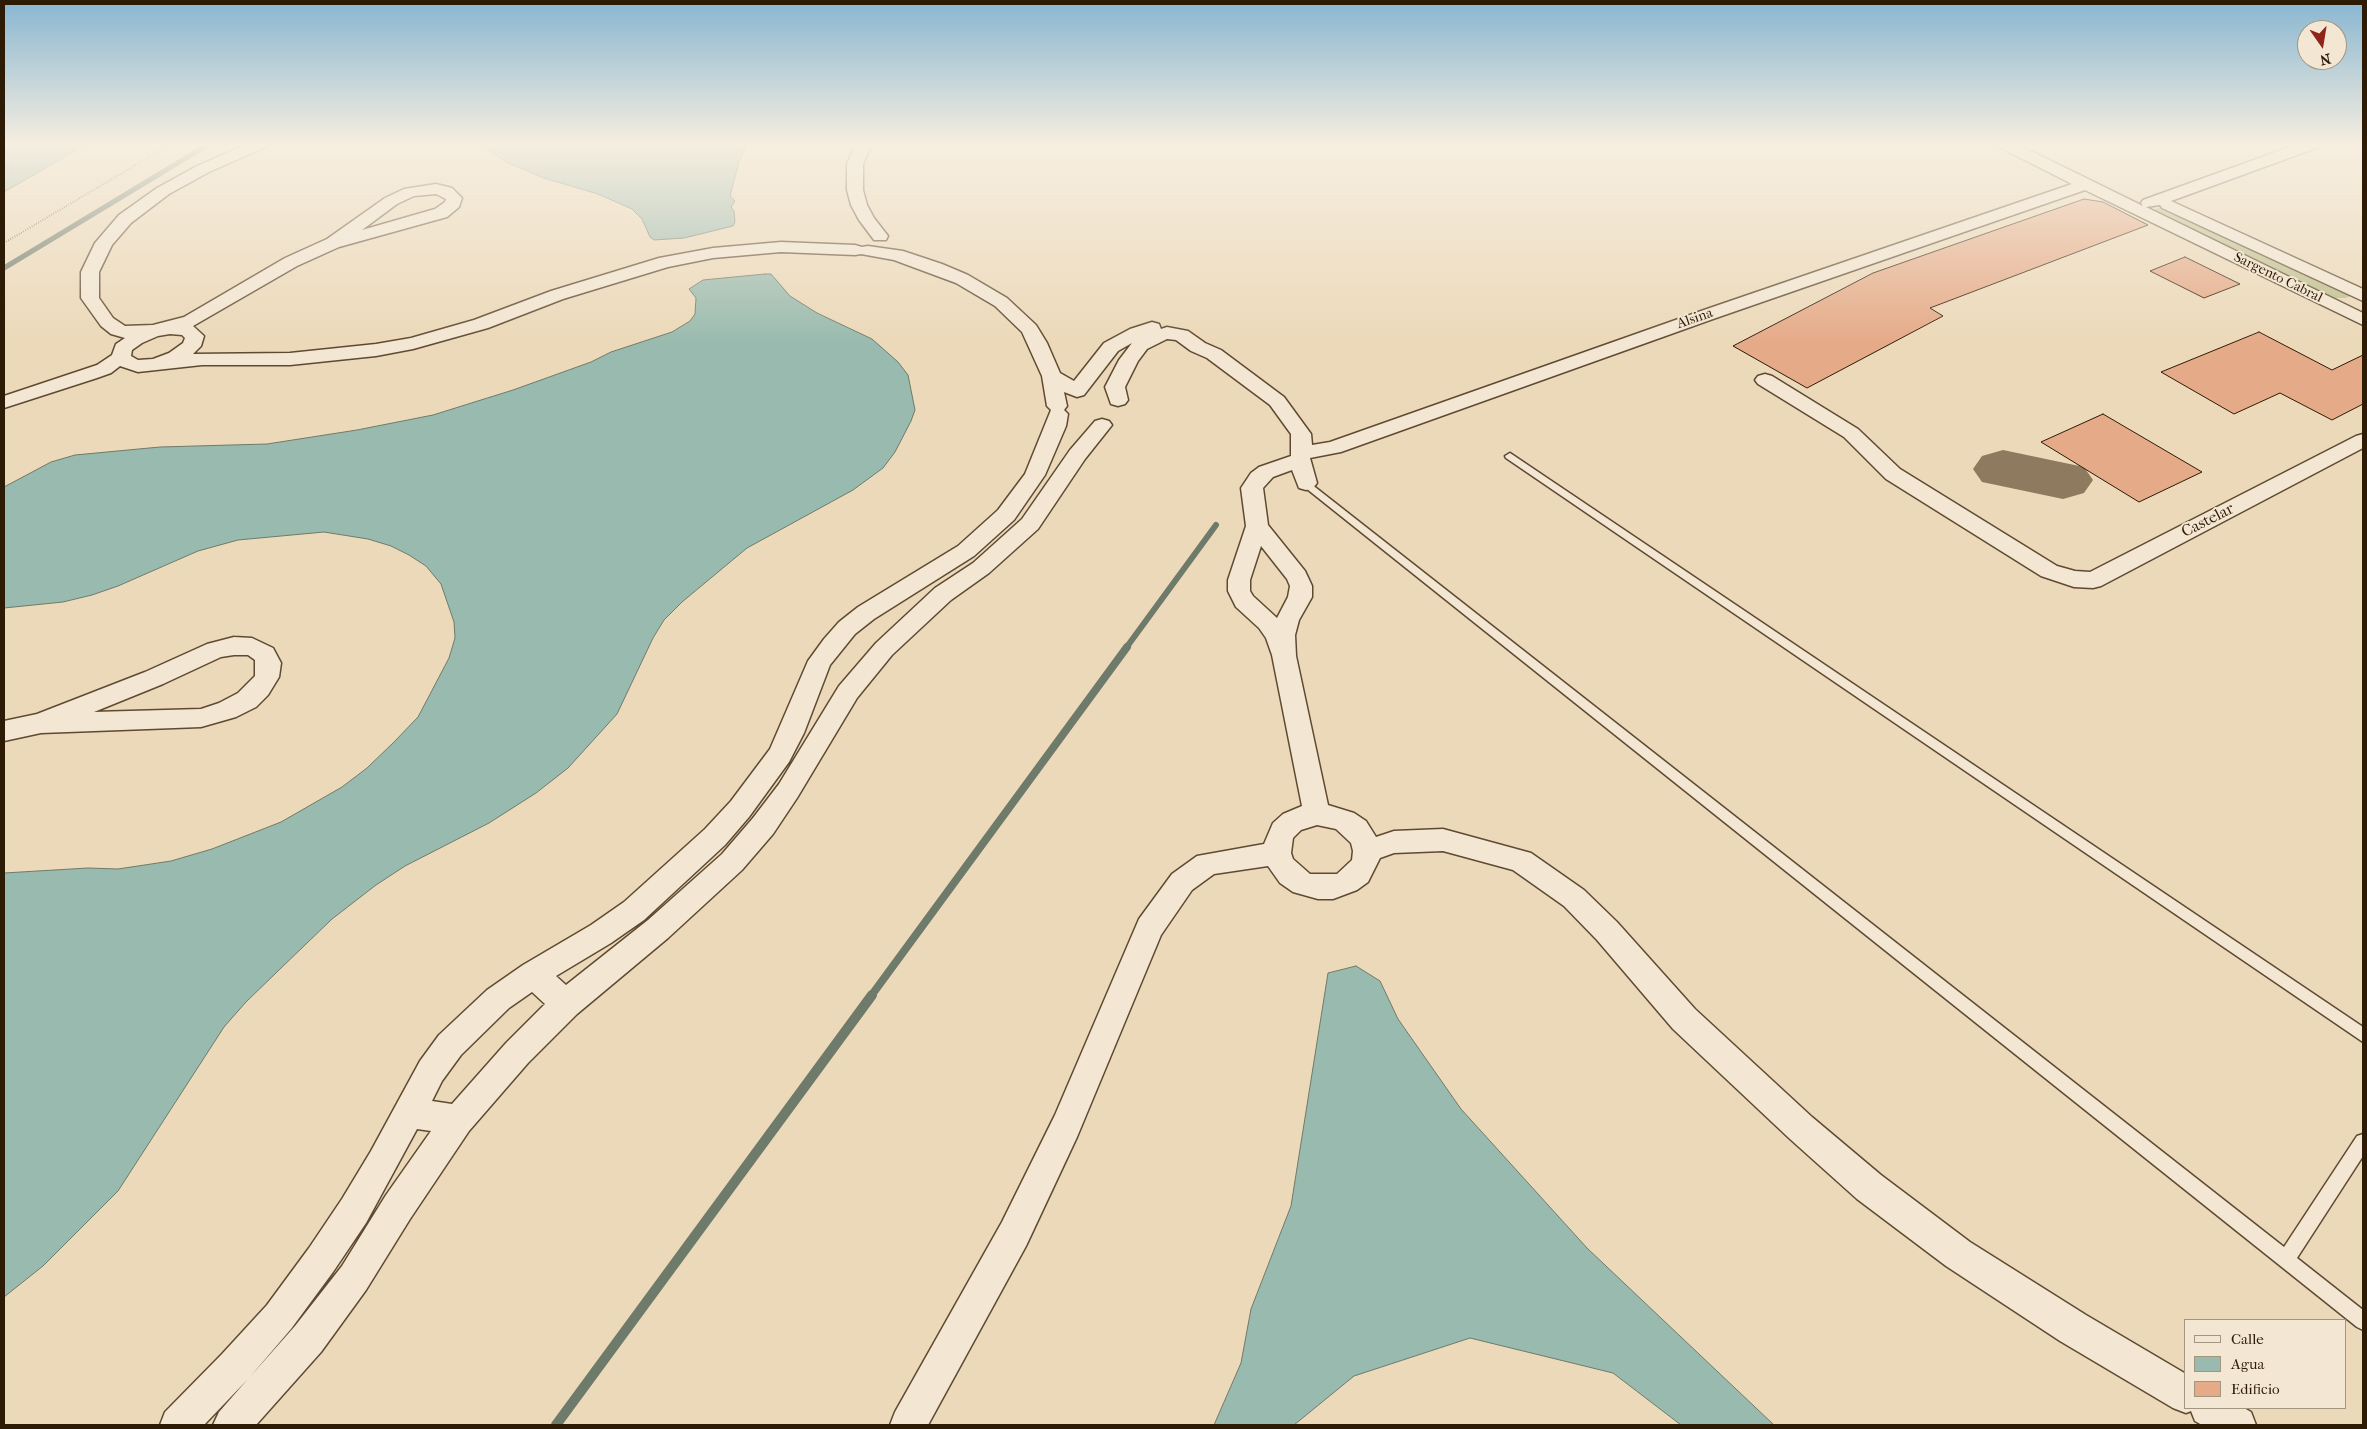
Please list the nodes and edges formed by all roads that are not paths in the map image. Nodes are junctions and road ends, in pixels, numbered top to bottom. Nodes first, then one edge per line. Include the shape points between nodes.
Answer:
1 (136, 211) edge
2 (378, 211) edge
3 (444, 211) edge
4 (862, 211) edge
5 (2010, 211) edge
6 (2141, 211) edge
7 (2181, 211) edge
8 (867, 220) junction
9 (333, 243) junction
10 (887, 244) junction
11 (857, 245) junction
12 (2363, 297) edge
13 (2341, 309) junction
14 (203, 313) junction
15 (2363, 320) edge
16 (118, 330) junction
17 (162, 330) junction
18 (194, 336) junction
19 (122, 353) junction
20 (1214, 354) junction
21 (232, 359) junction
22 (156, 364) junction
23 (90, 374) junction
24 (1052, 376) junction
25 (1765, 380) dead end
26 (1077, 391) junction
27 (1118, 400) junction
28 (4, 402) edge
29 (1058, 410) junction
30 (1102, 426) junction
31 (2363, 440) edge
32 (1301, 456) junction
33 (1510, 456) dead end
34 (1306, 483) joint
35 (1257, 526) junction
36 (887, 600) junction
37 (912, 622) junction
38 (1284, 656) junction
39 (809, 685) junction
40 (848, 692) junction
41 (41, 723) junction
42 (4, 731) edge
43 (1317, 814) junction
44 (1366, 851) junction
45 (1277, 853) junction
46 (533, 974) junction
47 (566, 1004) junction
48 (2363, 1035) edge
49 (409, 1113) junction
50 (458, 1120) junction
51 (2363, 1142) edge
52 (2286, 1259) junction
53 (2363, 1321) edge
54 (2184, 1394) edge
55 (2210, 1409) edge
56 (178, 1425) edge
57 (232, 1425) edge
58 (908, 1425) edge
59 (2238, 1425) edge

1 - 16 street via 104,243 90,272 90,298 107,322
2 - 9 street
3 - 9 street via 435,216
4 - 8 street
5 - 32 street, Alsina via 1334,448
6 - 13 street, Sargento Cabral
7 - 12 street, Sargento Cabral
8 - 10 street
8 - 11 street
9 - 14 street via 262,277
10 - 11 street
10 - 11 street via 864,234
10 - 24 street via 962,279 1001,302 1034,336
11 - 21 street via 745,250 664,262 557,295 481,324 385,348 290,359
12 - 13 street
13 - 15 street, Sargento Cabral
14 - 17 street
14 - 18 street
16 - 17 street via 129,333
16 - 19 street via 124,338
17 - 18 street via 180,328
17 - 19 street via 135,339
18 - 21 street via 204,351
18 - 22 street via 186,352
19 - 22 street via 129,364
19 - 23 street via 104,369
20 - 26 street via 1205,342 1180,327 1149,328 1111,347
20 - 27 street via 1181,335 1167,334 1148,339 1128,360 1115,387
20 - 32 street via 1276,401 1301,434
21 - 22 street
22 - 23 street
23 - 28 street
24 - 26 street
24 - 29 street
25 - 31 street, Castelar via 1851,433 1893,474 2049,571 2074,580 2093,580
26 - 27 street via 1106,392
26 - 29 street via 1061,400
27 - 30 street via 1120,411 1117,417
29 - 30 street via 1067,423 1075,426
29 - 36 street via 1056,426 1035,475 1006,514 966,551
30 - 37 street via 1077,455 1030,524 1008,546 943,594
32 - 34 street
32 - 35 street, Alsina via 1258,478 1252,488
33 - 48 lane
34 - 52 lane
35 - 38 street via 1301,586 1300,597 1283,636
35 - 38 street via 1239,580 1239,591 1244,601 1277,636
36 - 37 street
36 - 39 street via 847,628 820,661
37 - 40 street
38 - 43 street
39 - 40 street
39 - 46 street via 780,755 740,809 715,836 634,911
40 - 47 street via 788,791 732,862 664,924
41 - 41 street via 201,718 247,700 267,677 270,663 265,654 252,647 215,650
41 - 42 street
43 - 44 street via 1332,816 1356,829
43 - 45 street via 1292,822 1283,831
44 - 45 street via 1365,863 1358,874 1347,882 1326,887 1303,884 1290,875 1281,865
44 - 54 street via 1394,842 1443,840 1521,861 1574,898 1684,1019 1869,1187 1966,1259
45 - 58 street via 1207,864 1182,882 1149,928 1066,1126 1018,1225
46 - 47 street
46 - 49 street via 498,999 450,1046 431,1071
47 - 50 street
49 - 50 street
49 - 56 street via 354,1212 279,1317
50 - 57 street via 342,1294 308,1339
51 - 52 lane
52 - 53 lane
55 - 59 street

